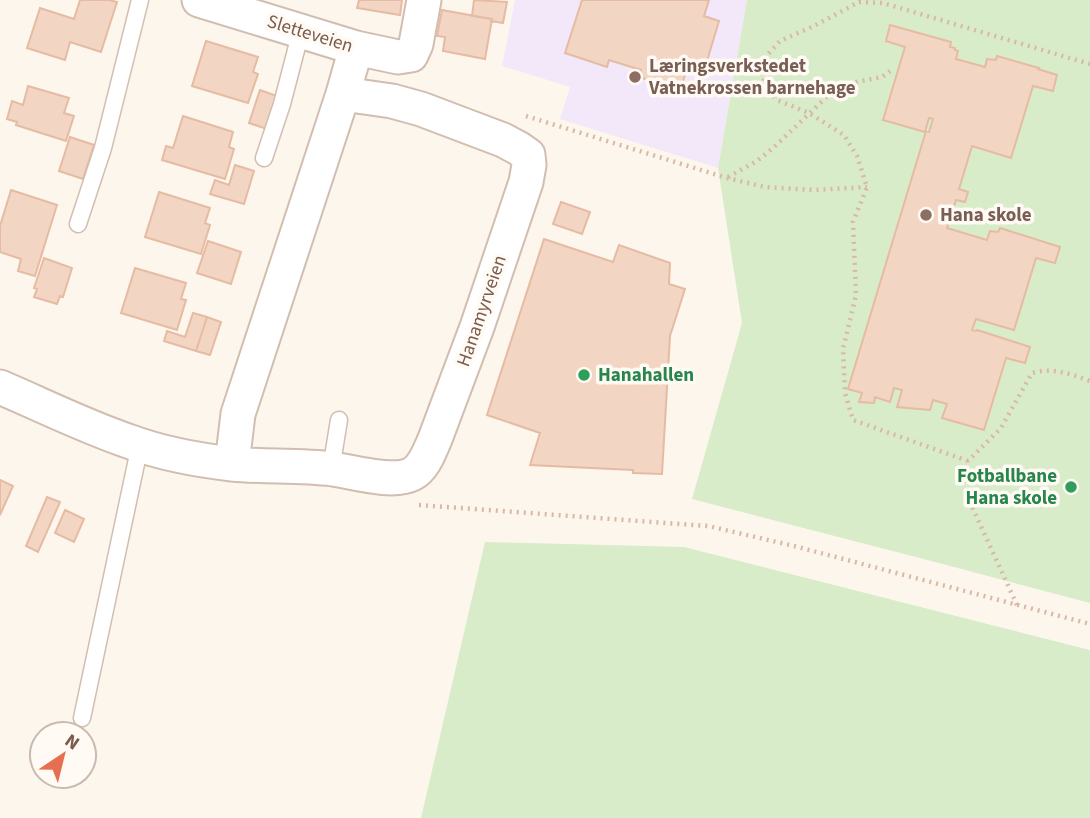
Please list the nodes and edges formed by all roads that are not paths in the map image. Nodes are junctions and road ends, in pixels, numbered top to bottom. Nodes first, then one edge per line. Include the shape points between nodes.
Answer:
1 (139, 0) edge
2 (199, 0) edge
3 (424, 0) edge
4 (301, 31) junction
5 (356, 48) junction
6 (343, 94) junction
7 (264, 158) dead end
8 (78, 224) dead end
9 (0, 387) edge
10 (339, 420) dead end
11 (140, 445) junction
12 (232, 464) junction
13 (331, 469) junction
14 (82, 718) dead end

1 - 8 lane via 103,148
2 - 4 street, Sletteveien
3 - 5 street, Sletteveien via 411,55 398,57
4 - 5 street, Sletteveien
4 - 7 lane
5 - 6 street
6 - 12 street via 238,414
6 - 13 street, Hanamyrveien via 392,101 492,136 528,155 530,165 477,327 429,453 418,470 401,477 376,477
9 - 11 street, Hanamyrveien
10 - 13 lane
11 - 12 street, Hanamyrveien
11 - 14 lane
12 - 13 street, Hanamyrveien

